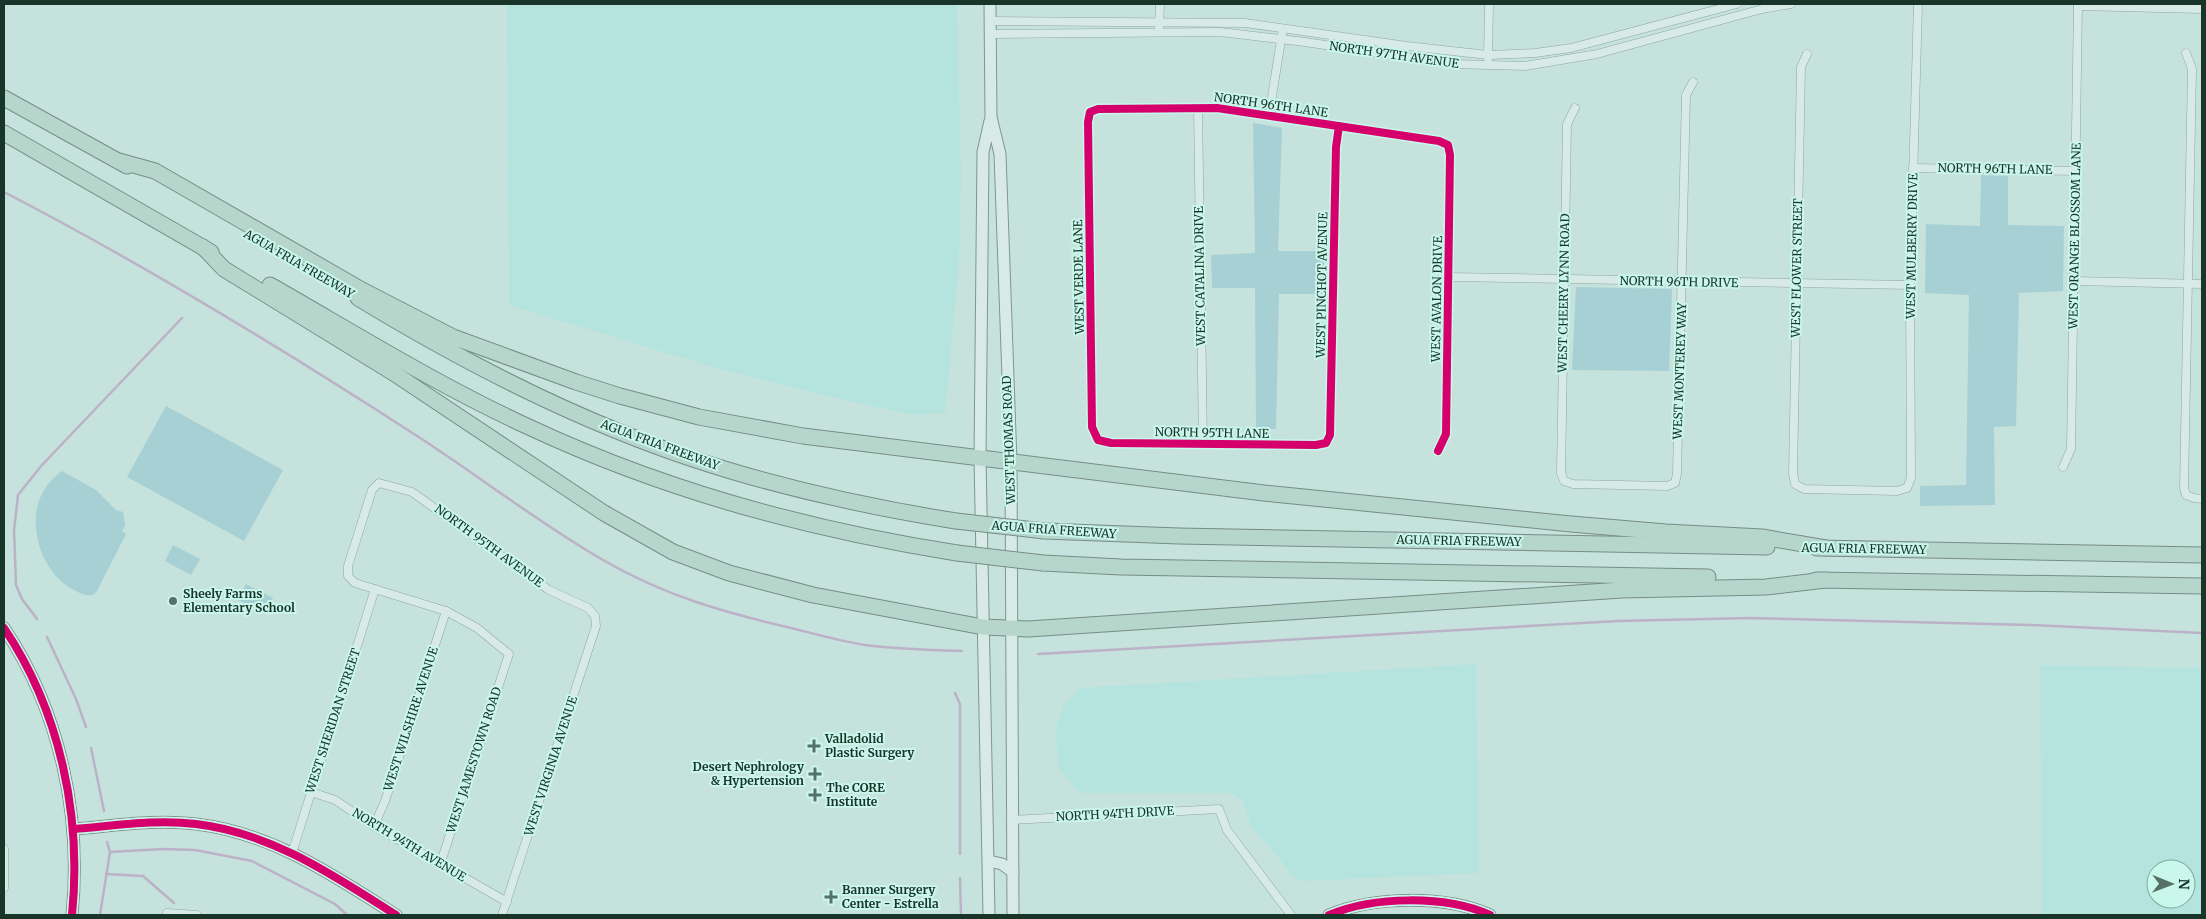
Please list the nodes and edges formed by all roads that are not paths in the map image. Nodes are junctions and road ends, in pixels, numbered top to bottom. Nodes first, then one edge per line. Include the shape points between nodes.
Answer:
1 (990, 4) edge
2 (1160, 4) edge
3 (1489, 4) edge
4 (1737, 4) edge
5 (1791, 4) edge
6 (1918, 4) edge
7 (2078, 5) edge
8 (2202, 9) edge
9 (990, 20) junction
10 (1160, 23) junction
11 (1283, 28) junction
12 (1159, 33) junction
13 (991, 34) junction
14 (1280, 39) junction
15 (2186, 53) dead end
16 (1807, 54) dead end
17 (1488, 55) junction
18 (1488, 66) junction
19 (1693, 82) dead end
20 (4, 98) edge
21 (1198, 108) junction
22 (1575, 108) dead end
23 (1090, 112) joint
24 (1269, 116) junction
25 (991, 117) junction
26 (1339, 126) junction
27 (4, 133) edge
28 (1448, 145) joint
29 (118, 161) junction
30 (1913, 168) junction
31 (2076, 171) junction
32 (203, 247) junction
33 (1448, 277) junction
34 (1564, 279) junction
35 (2075, 281) junction
36 (1682, 282) junction
37 (2188, 284) junction
38 (2202, 284) edge
39 (1797, 285) junction
40 (1910, 285) junction
41 (1098, 440) joint
42 (1326, 443) joint
43 (1203, 444) junction
44 (1438, 451) dead end
45 (980, 458) junction
46 (1011, 462) junction
47 (2063, 467) dead end
48 (1675, 483) joint
49 (1907, 488) joint
50 (2202, 499) edge
51 (1826, 548) junction
52 (2202, 549) edge
53 (2182, 554) junction
54 (2202, 554) edge
55 (1825, 580) junction
56 (2184, 585) junction
57 (2202, 586) edge
58 (375, 589) junction
59 (2202, 591) edge
60 (446, 610) junction
61 (596, 616) joint
62 (983, 627) junction
63 (4, 628) edge
64 (1011, 629) junction
65 (311, 792) junction
66 (1011, 820) junction
67 (374, 826) junction
68 (74, 829) junction
69 (4, 849) edge
70 (292, 853) junction
71 (989, 861) junction
72 (440, 865) junction
73 (1012, 872) junction
74 (4, 888) edge
75 (507, 902) junction
76 (167, 914) edge
77 (72, 915) edge
78 (197, 915) edge
79 (396, 915) edge
80 (502, 915) edge
81 (989, 915) edge
82 (1013, 915) edge
83 (1292, 915) edge
84 (1329, 915) edge
85 (1490, 915) edge

1 - 9 main road, WEST THOMAS ROAD
2 - 10 street
3 - 17 street
4 - 17 street, NORTH 97TH AVENUE via 1571,48
5 - 18 street, NORTH 97TH AVENUE via 1597,54 1525,66
6 - 30 street, WEST MULBERRY DRIVE
7 - 8 street
7 - 31 street, WEST ORANGE BLOSSOM LANE
9 - 10 street, NORTH 97TH AVENUE
9 - 13 main road, WEST THOMAS ROAD
10 - 11 street, NORTH 97TH AVENUE via 1246,23
10 - 12 street
11 - 14 street
11 - 17 street, NORTH 97TH AVENUE
12 - 13 street, NORTH 97TH AVENUE
12 - 14 street, NORTH 97TH AVENUE via 1220,32
13 - 25 main road, WEST THOMAS ROAD
14 - 18 street, NORTH 97TH AVENUE via 1453,64
14 - 24 street
15 - 37 street via 2192,69
16 - 39 street, WEST FLOWER STREET via 1801,67
17 - 18 street
19 - 36 street, WEST MONTEREY WAY via 1686,95
20 - 29 highway, AGUA FRIA FREEWAY
21 - 23 street, NORTH 96TH LANE via 1098,109
21 - 24 street, NORTH 96TH LANE
21 - 43 street, WEST CATALINA DRIVE
22 - 34 street, WEST CHEERY LYNN ROAD via 1567,124
23 - 41 street, WEST VERDE LANE via 1092,427
24 - 26 street, NORTH 96TH LANE
25 - 45 main road, WEST THOMAS ROAD via 983,152
25 - 46 main road, WEST THOMAS ROAD via 1000,154
26 - 28 street, NORTH 96TH LANE
26 - 42 street, WEST PINCHOT AVENUE via 1330,435
27 - 32 highway
28 - 33 street, WEST AVALON DRIVE
29 - 45 highway via 155,171 426,324 540,370 620,396 748,427
29 - 51 highway, AGUA FRIA FREEWAY, bridge via 444,348 528,392 590,420 683,455 757,479 851,502 956,521 1044,531
30 - 31 street, NORTH 96TH LANE
30 - 40 street, WEST MULBERRY DRIVE
31 - 35 street, WEST ORANGE BLOSSOM LANE
32 - 55 highway, bridge via 464,395 532,429 677,486 777,517 878,540 1042,563 1112,566
32 - 62 highway via 224,269 392,372 620,523 673,552 729,573 796,590
33 - 34 street, NORTH 96TH DRIVE
33 - 44 street, WEST AVALON DRIVE via 1446,434
34 - 36 street, NORTH 96TH DRIVE
34 - 48 street, WEST CHEERY LYNN ROAD via 1564,481 1572,484 1667,486
35 - 37 street
35 - 47 street, WEST ORANGE BLOSSOM LANE via 2071,449
36 - 39 street, NORTH 96TH DRIVE
36 - 48 street, WEST MONTEREY WAY
37 - 38 street
37 - 50 street via 2184,488 2186,495
39 - 40 street, NORTH 96TH DRIVE
39 - 49 street, WEST FLOWER STREET via 1795,484 1804,489 1897,491
40 - 49 street, WEST MULBERRY DRIVE via 1911,478
41 - 43 street, NORTH 95TH LANE via 1111,443
42 - 43 street, NORTH 95TH LANE
45 - 46 highway
45 - 62 main road, WEST THOMAS ROAD
46 - 51 highway via 1264,493 1571,524 1762,537
46 - 64 main road, WEST THOMAS ROAD
51 - 53 highway, AGUA FRIA FREEWAY
52 - 53 highway
53 - 54 highway, AGUA FRIA FREEWAY
55 - 56 highway
55 - 64 highway via 1766,587 1604,591
56 - 57 highway
56 - 59 highway
58 - 60 street
58 - 61 street, NORTH 95TH AVENUE via 356,583 348,576 348,566 372,490 379,483 412,492 549,590 588,608
58 - 65 street, WEST SHERIDAN STREET
60 - 67 street, WEST WILSHIRE AVENUE via 385,801
60 - 72 street, WEST JAMESTOWN ROAD via 471,624 509,654
61 - 75 street, WEST VIRGINIA AVENUE via 596,626
62 - 64 highway
62 - 71 main road, WEST THOMAS ROAD
63 - 68 main road via 48,715 63,767
64 - 66 main road, WEST THOMAS ROAD
65 - 67 street, NORTH 94TH AVENUE via 335,800
65 - 70 street, WEST SHERIDAN STREET
66 - 73 main road, WEST THOMAS ROAD
66 - 83 street, NORTH 94TH DRIVE via 1219,809 1227,830
67 - 72 street, NORTH 94TH AVENUE
68 - 70 main road via 195,824 247,835
68 - 77 main road
69 - 74 street
70 - 79 main road
71 - 73 main road via 1002,864
71 - 81 main road, WEST THOMAS ROAD
72 - 75 street, NORTH 94TH AVENUE
73 - 82 main road, WEST THOMAS ROAD
75 - 80 street, WEST VIRGINIA AVENUE
76 - 78 street
84 - 85 main road via 1368,904 1428,902 1455,904

